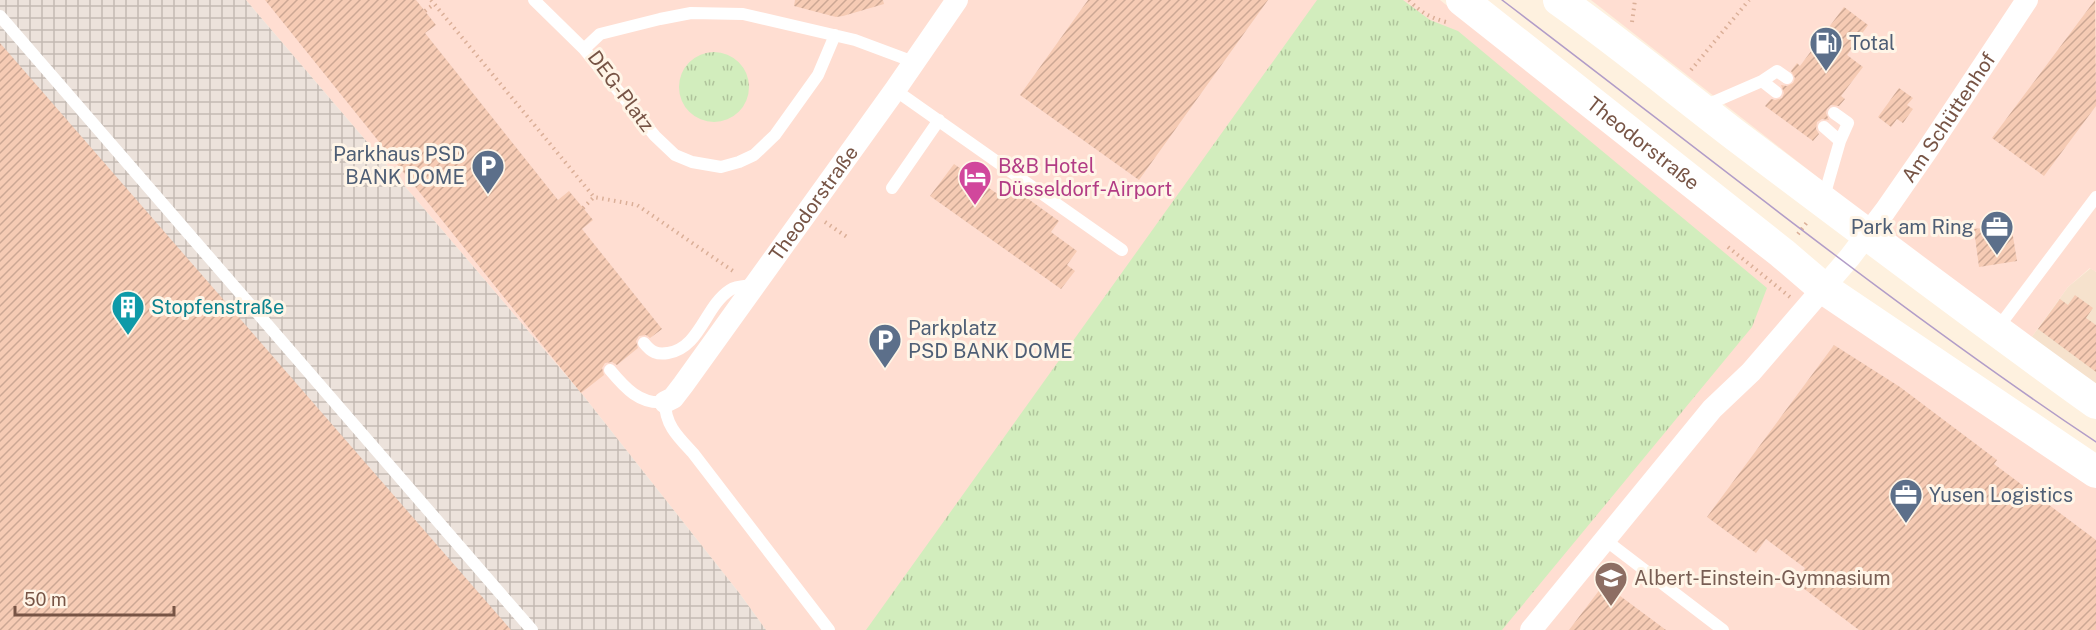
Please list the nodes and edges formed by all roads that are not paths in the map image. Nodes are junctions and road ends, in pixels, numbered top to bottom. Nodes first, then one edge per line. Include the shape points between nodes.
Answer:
1 (534, 0) edge
2 (957, 0) edge
3 (1462, 0) edge
4 (1559, 0) edge
5 (2027, 0) edge
6 (0, 16) edge
7 (835, 35) junction
8 (584, 49) junction
9 (914, 62) junction
10 (1786, 78) dead end
11 (1762, 81) junction
12 (895, 90) junction
13 (1776, 92) dead end
14 (1700, 108) junction
15 (1834, 113) dead end
16 (939, 120) junction
17 (1824, 127) dead end
18 (1840, 141) junction
19 (892, 188) dead end
20 (2096, 197) edge
21 (1823, 201) junction
22 (1867, 234) junction
23 (1122, 250) dead end
24 (754, 285) junction
25 (1823, 288) junction
26 (1996, 330) junction
27 (644, 343) dead end
28 (610, 370) dead end
29 (665, 402) junction
30 (2096, 403) edge
31 (2096, 472) edge
32 (1604, 539) junction
33 (532, 630) edge
34 (829, 630) edge
35 (1532, 630) edge
36 (1723, 630) edge

1 - 8 lane
2 - 9 street, Theodorstraße
3 - 25 main road, Theodorstraße
4 - 14 main road
5 - 22 street, Am Schüttenhof
6 - 33 lane
7 - 8 lane, DEG-Platz via 743,14 691,14 600,34
7 - 8 lane, DEG-Platz via 818,75 775,135 754,155 721,167 675,155
7 - 9 lane, DEG-Platz
9 - 12 street, Theodorstraße
10 - 11 lane via 1777,71
11 - 13 lane
11 - 14 lane
12 - 16 lane
12 - 24 street, Theodorstraße
14 - 21 main road
15 - 18 lane via 1848,123
16 - 19 lane
16 - 23 lane
17 - 18 lane
18 - 21 lane
20 - 26 lane
21 - 22 main road
22 - 25 street
22 - 26 main road
24 - 27 lane via 732,289 719,300 685,347 662,354 654,353
24 - 29 street, Theodorstraße via 683,385
25 - 31 main road, Theodorstraße
25 - 32 street via 1751,372 1713,409
26 - 30 main road
28 - 29 lane via 636,397
29 - 34 lane via 672,430
32 - 35 street
32 - 36 lane

